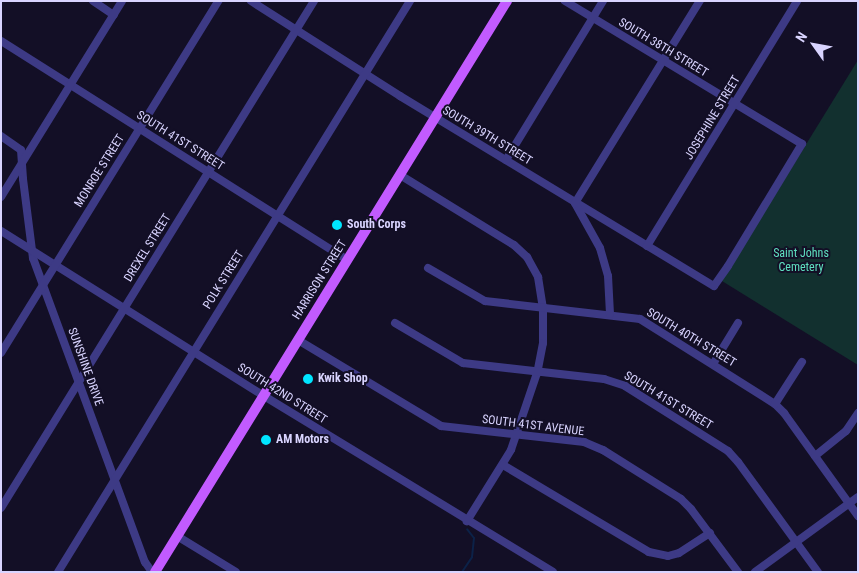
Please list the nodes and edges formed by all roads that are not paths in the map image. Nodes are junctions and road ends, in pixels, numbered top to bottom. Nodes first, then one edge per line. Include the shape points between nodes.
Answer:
1 (92, 1) edge
2 (122, 1) edge
3 (218, 1) edge
4 (250, 1) edge
5 (314, 1) edge
6 (410, 1) edge
7 (506, 1) edge
8 (565, 1) edge
9 (603, 1) edge
10 (700, 1) edge
11 (797, 1) edge
12 (114, 15) junction
13 (593, 18) junction
14 (296, 30) junction
15 (1, 41) edge
16 (663, 60) junction
17 (365, 74) junction
18 (70, 85) junction
19 (734, 104) junction
20 (435, 117) junction
21 (139, 129) junction
22 (1, 136) edge
23 (506, 160) junction
24 (22, 164) junction
25 (208, 172) junction
26 (400, 175) junction
27 (1, 197) edge
28 (575, 202) junction
29 (277, 216) junction
30 (1, 230) edge
31 (647, 246) junction
32 (32, 249) junction
33 (347, 260) junction
34 (56, 264) junction
35 (428, 268) dead end
36 (43, 285) junction
37 (714, 286) joint
38 (543, 306) junction
39 (124, 308) junction
40 (610, 314) junction
41 (395, 323) dead end
42 (738, 324) dead end
43 (298, 340) junction
44 (193, 352) junction
45 (1, 353) edge
46 (802, 362) dead end
47 (713, 364) junction
48 (538, 373) junction
49 (79, 382) junction
50 (264, 396) junction
51 (775, 404) junction
52 (858, 413) edge
53 (518, 436) junction
54 (814, 456) junction
55 (503, 464) junction
56 (115, 479) junction
57 (858, 497) edge
58 (849, 504) junction
59 (1, 508) edge
60 (858, 516) edge
61 (467, 521) junction
62 (710, 533) junction
63 (177, 536) junction
64 (796, 541) junction
65 (58, 572) edge
66 (154, 572) edge
67 (236, 572) edge
68 (553, 572) edge
69 (738, 572) edge
70 (755, 572) edge
71 (818, 572) edge

1 - 12 street
2 - 12 street
3 - 21 street, MONROE STREET
4 - 14 street, SOUTH 39TH STREET
5 - 14 street, DREXEL STREET
6 - 17 street, POLK STREET
7 - 20 main road, HARRISON STREET
8 - 13 street, SOUTH 38TH STREET
9 - 13 street
10 - 16 street
11 - 19 street, JOSEPHINE STREET
12 - 18 street
13 - 16 street, SOUTH 38TH STREET
13 - 23 street
14 - 17 street, SOUTH 39TH STREET
14 - 25 street, DREXEL STREET
15 - 18 street, SOUTH 41ST STREET
16 - 19 street, SOUTH 38TH STREET
16 - 28 street
17 - 20 street, SOUTH 39TH STREET
17 - 29 street, POLK STREET
18 - 21 street, SOUTH 41ST STREET
18 - 24 street
19 - 31 street, JOSEPHINE STREET
19 - 37 street, SOUTH 38TH STREET via 802,144
20 - 23 street, SOUTH 39TH STREET
20 - 26 main road, HARRISON STREET
21 - 25 street, SOUTH 41ST STREET
21 - 34 street, MONROE STREET
22 - 24 street via 21,150
23 - 28 street, SOUTH 39TH STREET
24 - 27 street
24 - 32 street, SUNSHINE DRIVE
25 - 29 street, SOUTH 41ST STREET
25 - 39 street, DREXEL STREET
26 - 33 main road, HARRISON STREET
26 - 38 street via 521,250 538,277
28 - 31 street, SOUTH 39TH STREET
28 - 40 street via 600,248 608,276
29 - 33 street, SOUTH 41ST STREET
29 - 44 street, POLK STREET
30 - 32 street, SOUTH 42ND STREET
31 - 37 street, SOUTH 39TH STREET
32 - 34 street, SOUTH 42ND STREET
32 - 36 street, SUNSHINE DRIVE
33 - 43 main road, HARRISON STREET
34 - 36 street, MONROE STREET
34 - 39 street, SOUTH 42ND STREET
35 - 38 street, SOUTH 40TH STREET via 485,301
36 - 45 street, MONROE STREET
36 - 49 street, SUNSHINE DRIVE
38 - 40 street, SOUTH 40TH STREET
38 - 48 street via 543,343
39 - 44 street, SOUTH 42ND STREET
39 - 49 street, DREXEL STREET
40 - 47 street, SOUTH 40TH STREET via 640,320
41 - 48 street, SOUTH 41ST STREET via 463,363
42 - 47 street
43 - 50 main road, HARRISON STREET
43 - 53 street, SOUTH 41ST AVENUE via 441,426
44 - 50 street, SOUTH 42ND STREET
44 - 56 street, POLK STREET
46 - 51 street
47 - 51 street, SOUTH 40TH STREET
48 - 53 street
48 - 64 street, SOUTH 41ST STREET via 613,381 626,386 728,451
49 - 56 street, SUNSHINE DRIVE
49 - 59 street, DREXEL STREET
50 - 61 street, SOUTH 42ND STREET
50 - 63 main road, HARRISON STREET
51 - 54 street, SOUTH 40TH STREET
52 - 54 street via 846,431
53 - 55 street
53 - 62 street, SOUTH 41ST AVENUE via 584,442 602,450 681,499 692,508
54 - 58 street, SOUTH 40TH STREET
55 - 61 street
55 - 62 street via 649,552 668,556 679,553
56 - 65 street, POLK STREET
56 - 66 street, SUNSHINE DRIVE via 145,562
57 - 58 street
58 - 60 street, SOUTH 40TH STREET
58 - 64 street
61 - 68 street, SOUTH 42ND STREET
62 - 69 street, SOUTH 41ST AVENUE
63 - 66 main road, HARRISON STREET
63 - 67 street
64 - 70 street
64 - 71 street, SOUTH 41ST STREET

